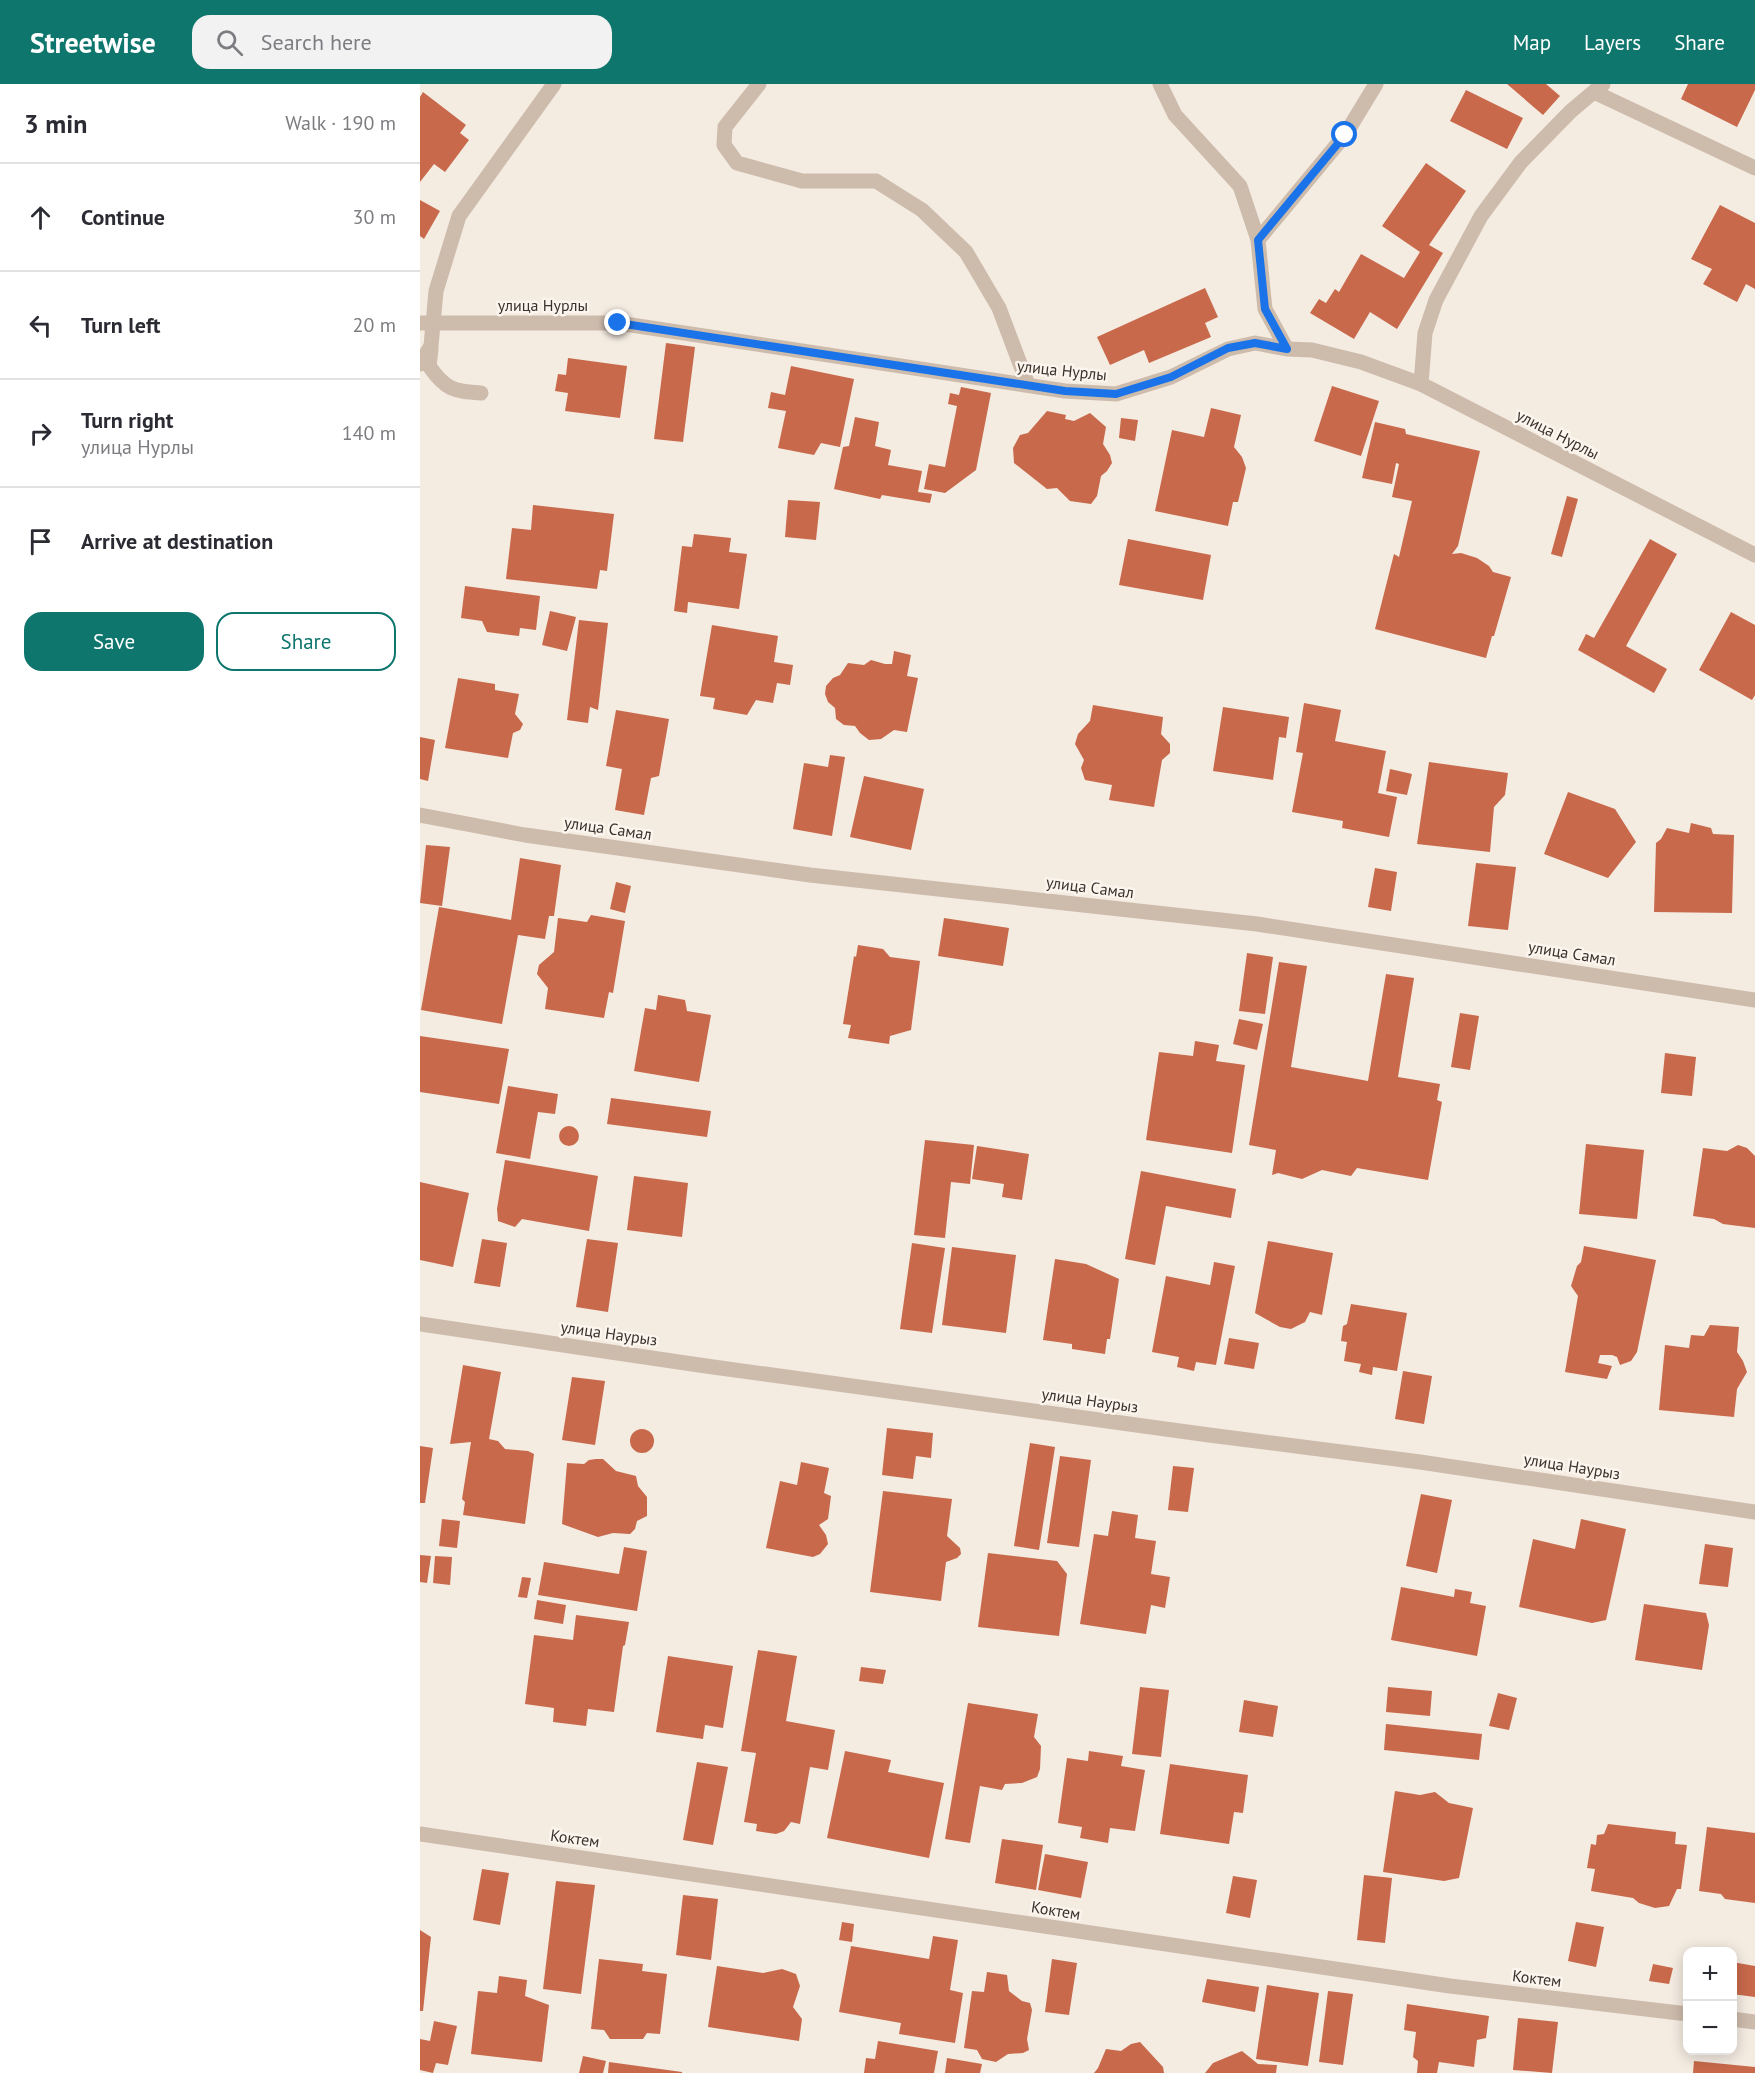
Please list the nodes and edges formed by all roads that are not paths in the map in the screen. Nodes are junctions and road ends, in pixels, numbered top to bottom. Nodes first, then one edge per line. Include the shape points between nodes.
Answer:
1 (554, 84) edge
2 (759, 84) edge
3 (1160, 84) edge
4 (1376, 84) edge
5 (1598, 88) edge
6 (1755, 168) edge
7 (1258, 240) junction
8 (427, 323) edge
9 (431, 346) junction
10 (1287, 349) junction
11 (420, 364) edge
12 (1421, 384) junction
13 (1028, 385) junction
14 (482, 393) dead end
15 (1755, 555) edge
16 (420, 815) edge
17 (1755, 1000) edge
18 (420, 1324) edge
19 (1755, 1512) edge
20 (420, 1834) edge
21 (1683, 2013) edge
22 (1737, 2020) edge
23 (1755, 2022) edge

1 - 8 street via 459,216
2 - 13 street via 725,127 724,145 737,163 801,181 876,181 922,210 966,252 999,308
3 - 7 street via 1175,116 1240,186
4 - 7 street via 1345,135
5 - 6 street
5 - 12 street via 1521,162 1481,216 1436,300 1425,333
7 - 10 street via 1265,309
8 - 9 street
8 - 13 street, улица Нурлы via 618,323
9 - 11 street
9 - 14 street via 429,366 439,379 456,392
10 - 12 street, улица Нурлы via 1312,350 1361,362
10 - 13 street, улица Нурлы via 1255,343 1228,348 1171,377 1116,394
12 - 15 street, улица Нурлы
16 - 17 street, улица Самал via 525,835 810,874 1257,924
18 - 19 street, улица Наурыз
20 - 21 street, Коктем via 1439,1984
22 - 23 street

